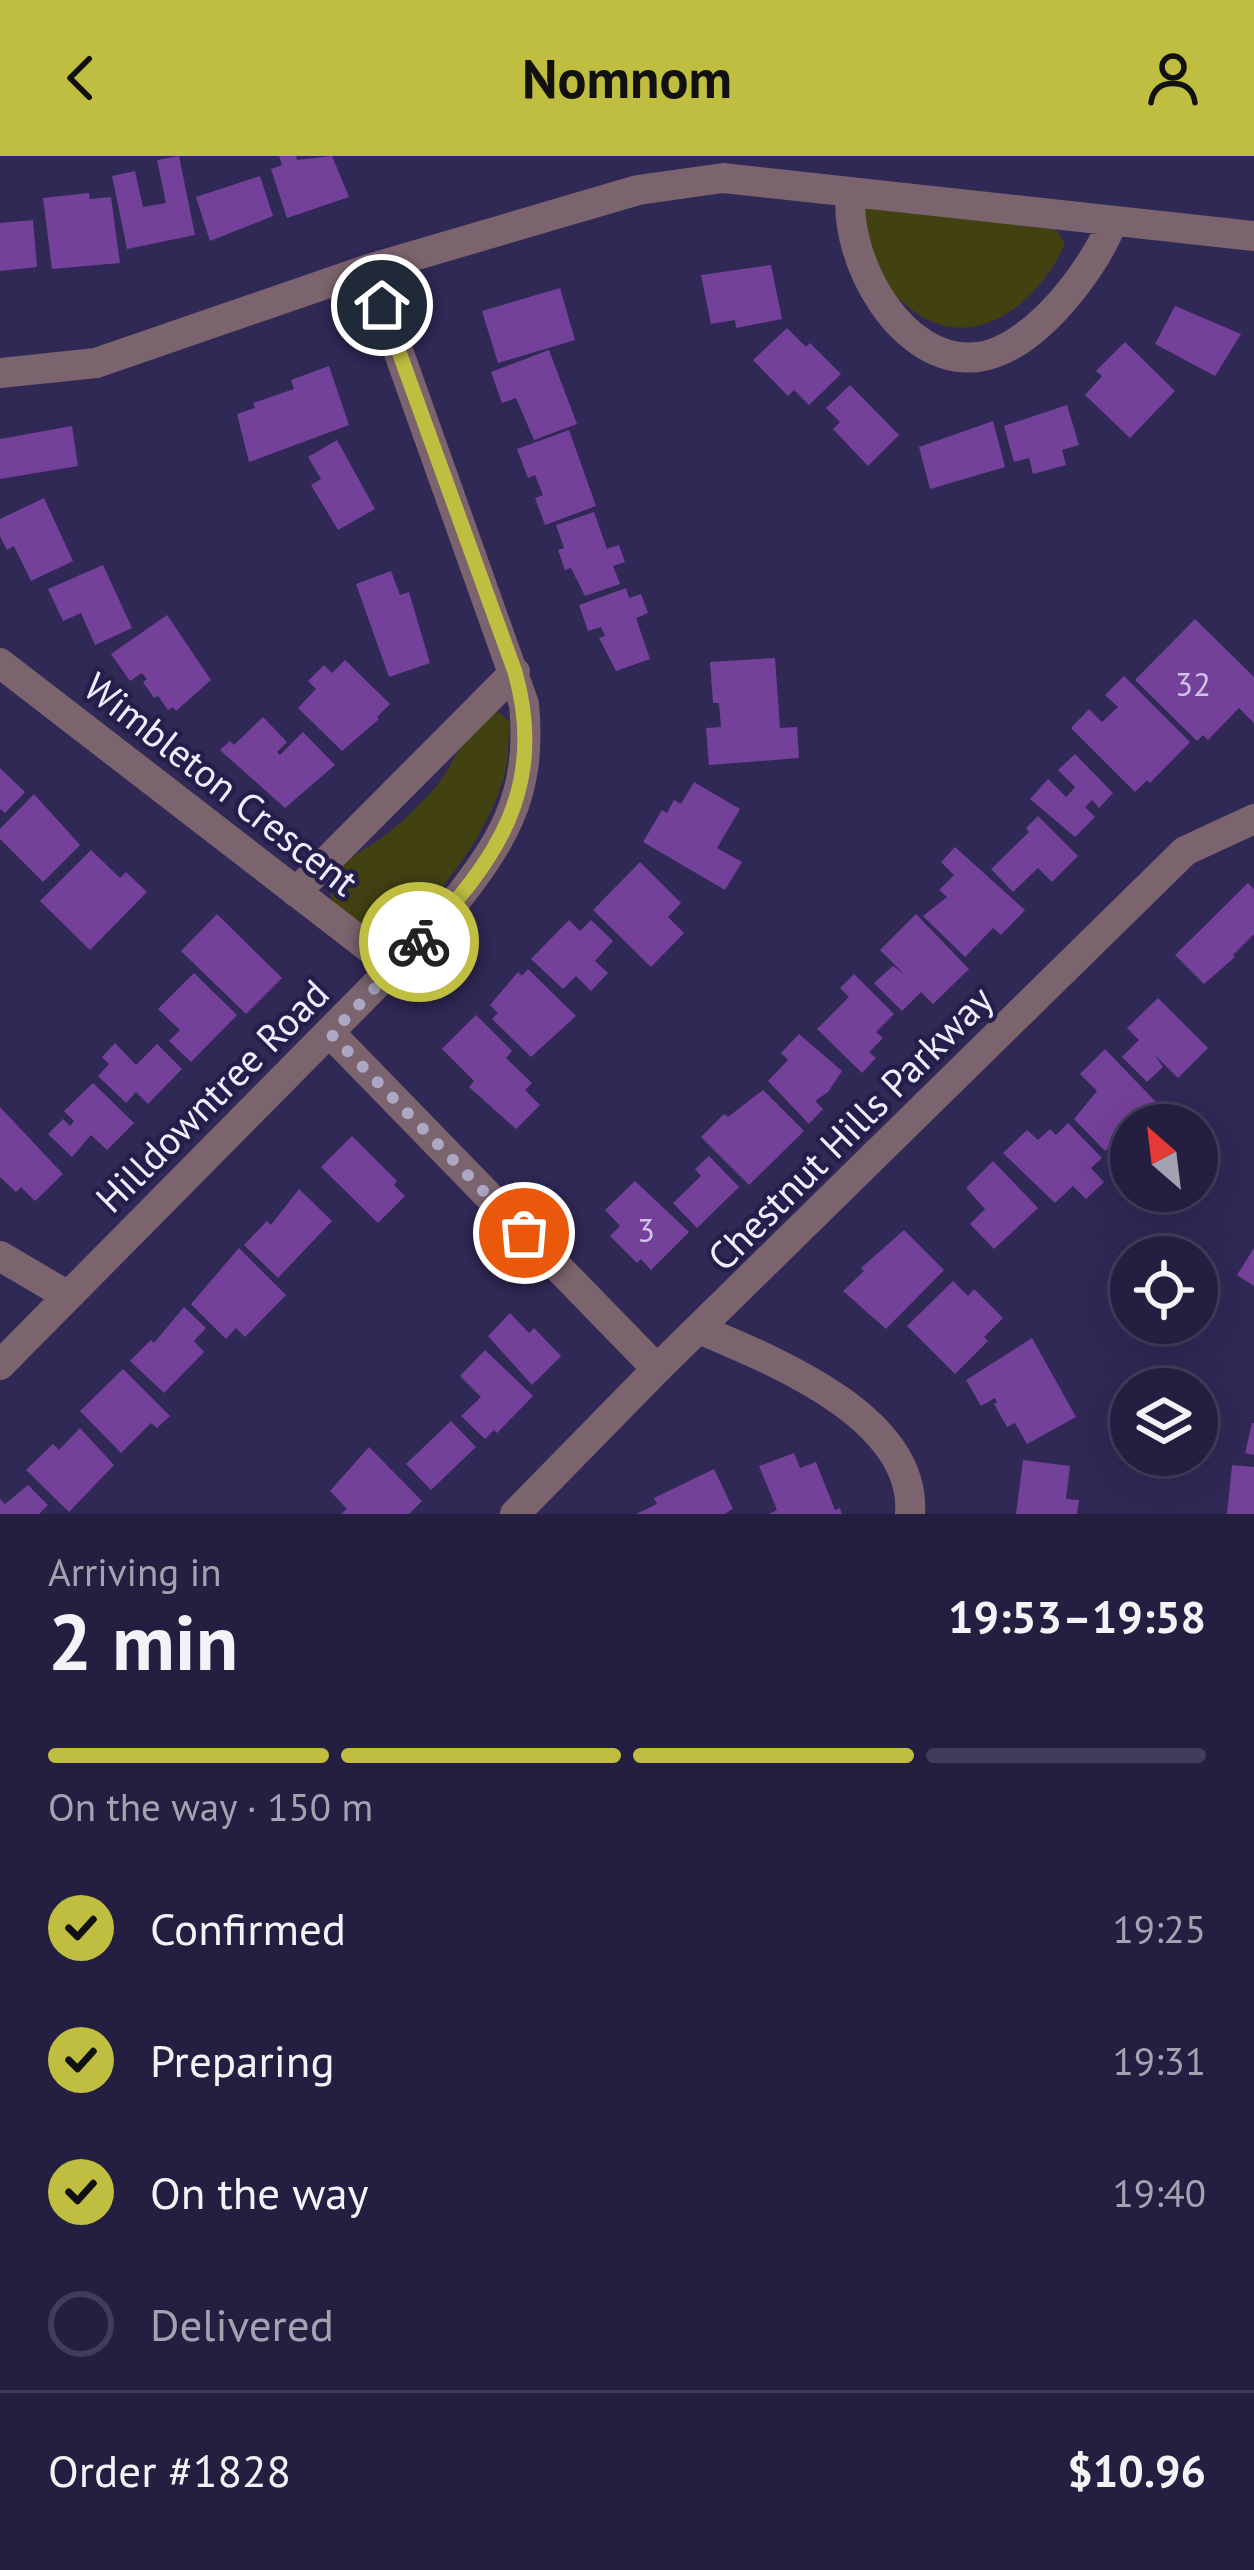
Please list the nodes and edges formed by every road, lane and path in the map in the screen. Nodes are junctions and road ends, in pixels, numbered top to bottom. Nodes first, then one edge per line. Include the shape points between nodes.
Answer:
1 (725, 167) edge
2 (850, 192) junction
3 (1112, 223) junction
4 (1254, 236) edge
5 (369, 269) junction
6 (0, 373) edge
7 (0, 663) edge
8 (515, 672) junction
9 (1254, 819) edge
10 (296, 892) junction
11 (395, 968) junction
12 (331, 1034) junction
13 (0, 1256) edge
14 (68, 1296) junction
15 (700, 1330) junction
16 (0, 1365) edge
17 (657, 1369) junction
18 (515, 1514) edge
19 (910, 1514) edge

1 - 2 street
1 - 5 street
2 - 3 street
2 - 3 street via 851,239 874,291 922,341 969,357 998,352 1036,327 1079,281
3 - 4 street
5 - 6 street via 96,363
5 - 8 street, Hilldowntree Road
7 - 10 street, Wimbleton Crescent
8 - 10 street
8 - 11 street, Hilldowntree Road via 527,739 515,805 469,884
9 - 15 street, Chestnut Hills Parkway via 1185,851
10 - 11 street, Wimbleton Crescent
11 - 12 street, Hilldowntree Road
12 - 14 street, Hilldowntree Road
12 - 17 street
13 - 14 street
14 - 16 street, Hilldowntree Road
15 - 17 street, Chestnut Hills Parkway
15 - 19 street via 828,1389 859,1415 891,1450
17 - 18 street, Chestnut Hills Parkway

